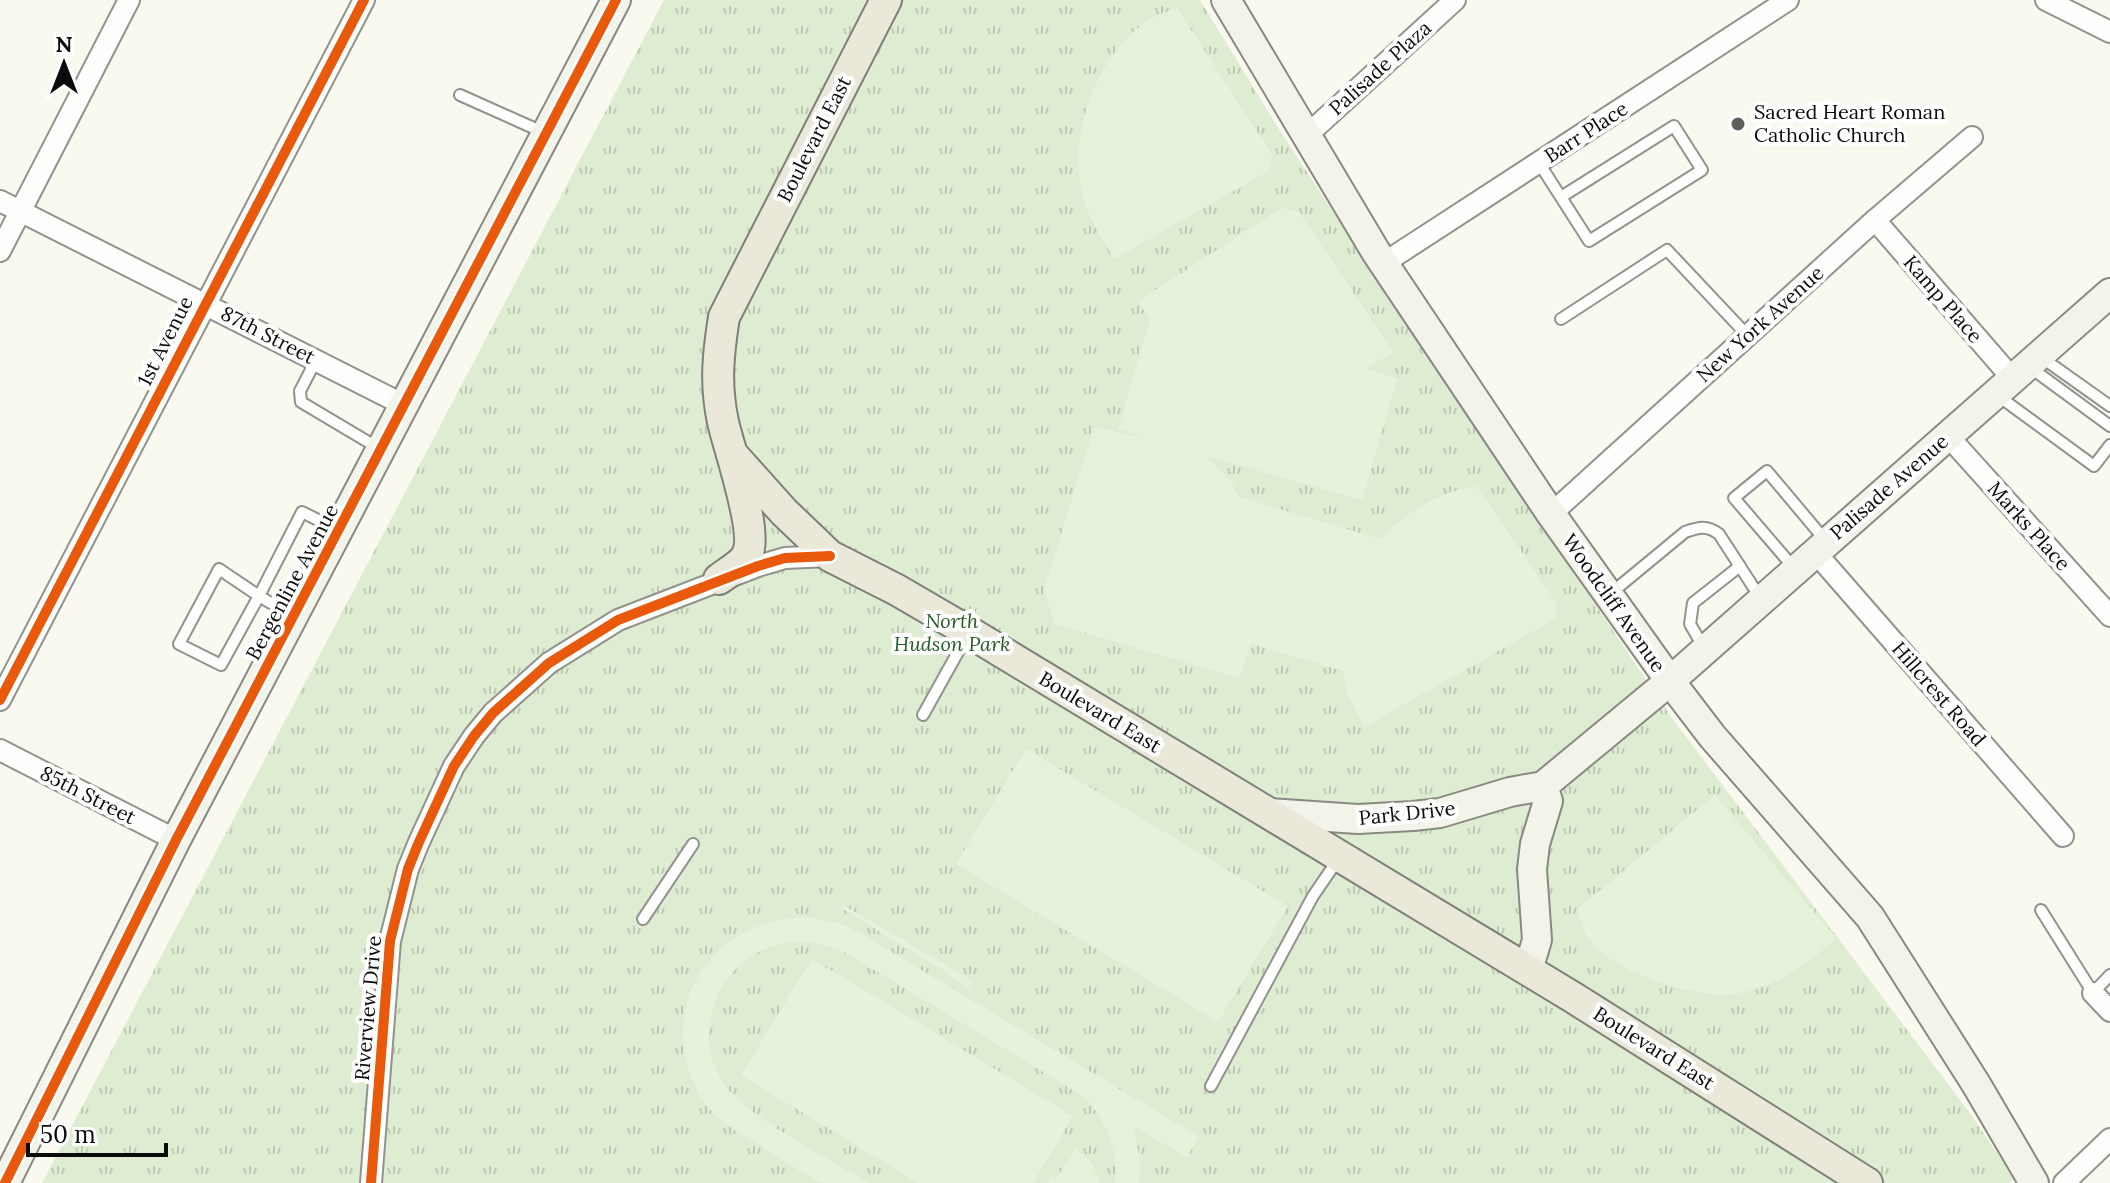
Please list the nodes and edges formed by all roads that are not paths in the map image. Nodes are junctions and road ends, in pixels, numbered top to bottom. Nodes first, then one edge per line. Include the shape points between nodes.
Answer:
1 (129, 0) edge
2 (364, 0) edge
3 (616, 0) edge
4 (886, 0) edge
5 (1226, 0) edge
6 (1455, 0) edge
7 (1788, 0) edge
8 (2046, 0) edge
9 (2110, 32) edge
10 (460, 95) dead end
11 (547, 133) junction
12 (1306, 136) junction
13 (1972, 137) dead end
14 (1539, 163) junction
15 (1561, 197) junction
16 (0, 201) edge
17 (21, 212) junction
18 (1875, 220) junction
19 (0, 251) edge
20 (1384, 263) junction
21 (2110, 293) edge
22 (205, 303) junction
23 (1561, 319) dead end
24 (1747, 335) junction
25 (316, 360) junction
26 (2019, 373) junction
27 (406, 406) junction
28 (2110, 406) edge
29 (2110, 426) edge
30 (1948, 436) junction
31 (2109, 448) edge
32 (382, 451) junction
33 (732, 454) junction
34 (1551, 514) junction
35 (340, 531) junction
36 (1812, 555) junction
37 (830, 556) junction
38 (1740, 566) junction
39 (719, 579) junction
40 (1608, 595) junction
41 (259, 596) junction
42 (1762, 600) junction
43 (294, 616) junction
44 (2110, 616) edge
45 (969, 632) junction
46 (1705, 650) junction
47 (1670, 681) junction
48 (0, 700) edge
49 (923, 715) dead end
50 (0, 750) edge
51 (1543, 786) junction
52 (1268, 813) junction
53 (2063, 836) dead end
54 (176, 840) junction
55 (693, 844) dead end
56 (1340, 856) junction
57 (2041, 910) dead end
58 (643, 919) dead end
59 (1528, 970) junction
60 (2110, 975) edge
61 (2093, 993) junction
62 (2110, 1011) edge
63 (1211, 1086) dead end
64 (2110, 1139) edge
65 (5, 1183) edge
66 (371, 1183) edge
67 (1867, 1183) edge
68 (2034, 1183) edge
69 (2064, 1183) edge

1 - 17 street
2 - 22 street, 1st Avenue
3 - 11 main road, Bergenline Avenue
4 - 33 main road, Boulevard East via 724,317 716,365
5 - 12 main road, Woodcliff Avenue
6 - 12 street, Palisade Plaza
7 - 14 street, Barr Place
8 - 9 street
10 - 11 lane
11 - 27 main road, Bergenline Avenue
12 - 20 main road, Woodcliff Avenue
13 - 18 street, New York Avenue
14 - 15 lane
14 - 20 street, Barr Place
15 - 15 lane via 1674,126 1702,170 1589,241
16 - 17 street, 87th Street
17 - 19 street
17 - 22 street, 87th Street
18 - 24 street, New York Avenue
18 - 26 street, Kamp Place
20 - 34 main road, Woodcliff Avenue
21 - 26 main road, Palisade Avenue
22 - 25 street, 87th Street
22 - 48 street, 1st Avenue
23 - 24 lane via 1667,250
24 - 34 street, New York Avenue
25 - 27 street, 87th Street
25 - 32 lane via 300,391 301,402
26 - 28 lane
26 - 29 lane
26 - 30 main road, Palisade Avenue
26 - 31 lane via 2094,466
27 - 32 main road, Bergenline Avenue
30 - 36 main road, Palisade Avenue
30 - 44 street, Marks Place
32 - 35 main road, Bergenline Avenue
33 - 37 main road, Boulevard East
33 - 39 main road via 751,542 747,557
34 - 40 main road, Woodcliff Avenue
35 - 41 lane via 302,512
35 - 43 main road, Bergenline Avenue
36 - 36 lane via 1767,471 1734,498
36 - 42 main road, Palisade Avenue
36 - 53 street, Hillcrest Road
37 - 39 street, Riverview Drive via 785,558
37 - 45 main road, Boulevard East
38 - 40 lane via 1719,534 1697,527
38 - 42 lane
38 - 46 lane via 1693,603 1690,624
39 - 66 street, Riverview Drive via 618,620 549,663 493,713 454,766 408,869 390,941
40 - 47 main road, Woodcliff Avenue
41 - 41 lane via 221,665 179,644 219,569
41 - 43 lane
42 - 46 main road, Palisade Avenue
43 - 54 main road, Bergenline Avenue
45 - 49 lane
45 - 52 main road, Boulevard East
46 - 47 main road, Palisade Avenue
47 - 51 main road, Park Drive
47 - 68 main road, Woodcliff Avenue via 1870,917
50 - 54 street, 85th Street
51 - 52 main road, Park Drive via 1413,816 1358,819
51 - 59 main road via 1548,801 1532,869 1537,940
52 - 56 main road, Boulevard East
54 - 65 main road, Bergenline Avenue
55 - 58 lane
56 - 59 main road, Boulevard East
56 - 63 lane
57 - 61 lane
59 - 67 main road, Boulevard East
60 - 61 lane
61 - 62 street
64 - 69 street

